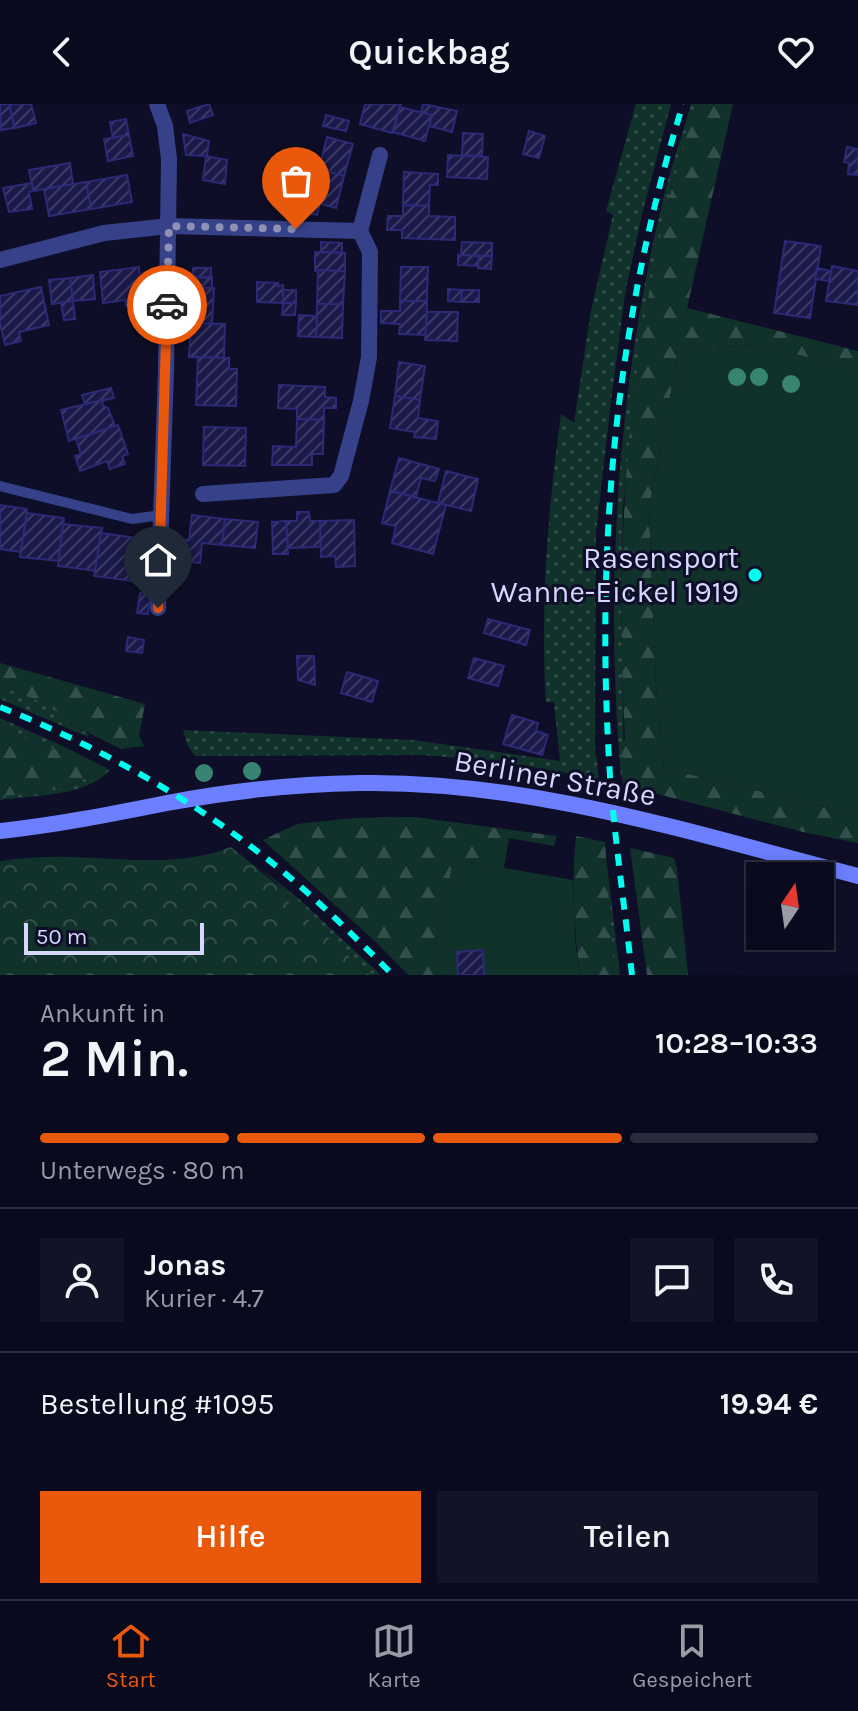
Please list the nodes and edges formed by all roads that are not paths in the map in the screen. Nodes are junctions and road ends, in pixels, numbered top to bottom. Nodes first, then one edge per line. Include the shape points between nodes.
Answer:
1 (157, 104) edge
2 (380, 155) dead end
3 (169, 226) junction
4 (360, 231) junction
5 (0, 260) edge
6 (0, 486) edge
7 (203, 494) dead end
8 (162, 515) junction
9 (158, 608) dead end
10 (0, 831) edge
11 (858, 876) edge

1 - 3 street via 169,159
2 - 4 street
3 - 4 street
3 - 5 street via 104,233
3 - 8 street
4 - 7 street via 370,252 369,357 341,476 334,485
6 - 8 lane via 132,519
8 - 9 street
10 - 11 main road, Berliner Straße via 306,786 458,786 570,804

